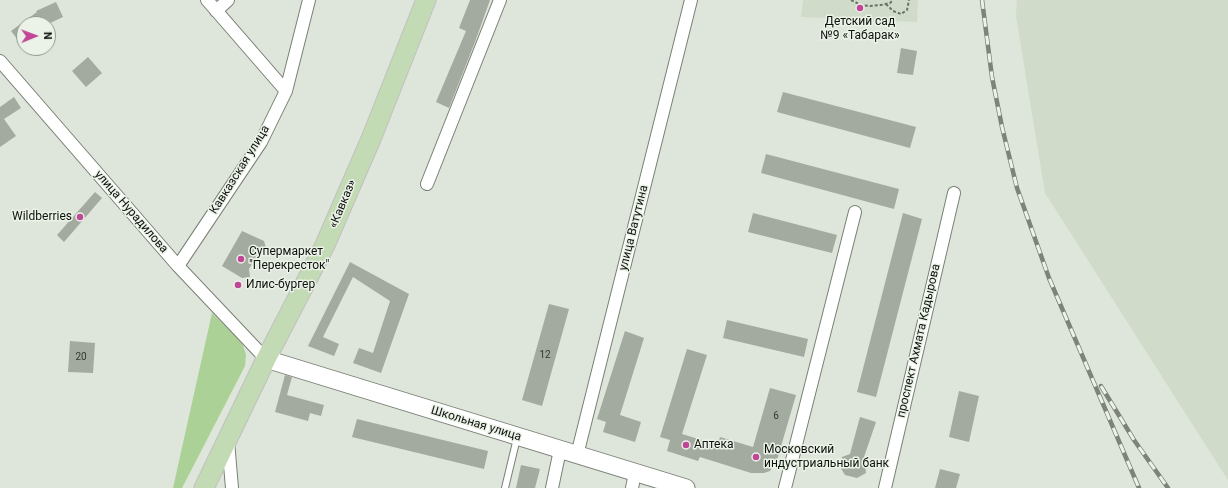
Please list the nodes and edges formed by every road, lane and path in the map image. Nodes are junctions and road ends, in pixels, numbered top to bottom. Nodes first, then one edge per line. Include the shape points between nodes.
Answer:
1 (207, 0) edge
2 (228, 0) edge
3 (309, 0) edge
4 (426, 0) edge
5 (500, 0) edge
6 (691, 0) edge
7 (851, 0) edge
8 (893, 0) edge
9 (909, 0) edge
10 (886, 4) junction
11 (216, 11) junction
12 (0, 61) edge
13 (286, 91) junction
14 (427, 184) dead end
15 (954, 194) dead end
16 (855, 212) dead end
17 (178, 266) junction
18 (266, 359) junction
19 (517, 436) junction
20 (228, 439) junction
21 (560, 450) junction
22 (577, 455) junction
23 (634, 480) edge
24 (204, 488) edge
25 (232, 488) edge
26 (505, 488) edge
27 (552, 488) edge
28 (686, 488) edge
29 (785, 488) edge
30 (884, 488) edge

1 - 11 street
2 - 11 street
3 - 13 street, Кавказская улица
4 - 18 main road, «Кавказ» via 371,139 325,245
5 - 14 street
6 - 22 street, улица Ватутина
7 - 10 path via 870,6
8 - 10 path
9 - 10 path via 908,10 901,14
11 - 13 street
12 - 17 street, улица Нурадилова
13 - 17 street, Кавказская улица via 261,142
15 - 30 street, проспект Ахмата Кадырова
16 - 29 street
17 - 18 street, улица Нурадилова
18 - 19 street, Школьная улица
18 - 20 main road, «Кавказ»
19 - 21 street, Школьная улица
19 - 26 lane
20 - 24 main road, «Кавказ»
20 - 25 street
21 - 22 street, Школьная улица
21 - 27 street
22 - 23 street, Школьная улица
23 - 28 street, Школьная улица

